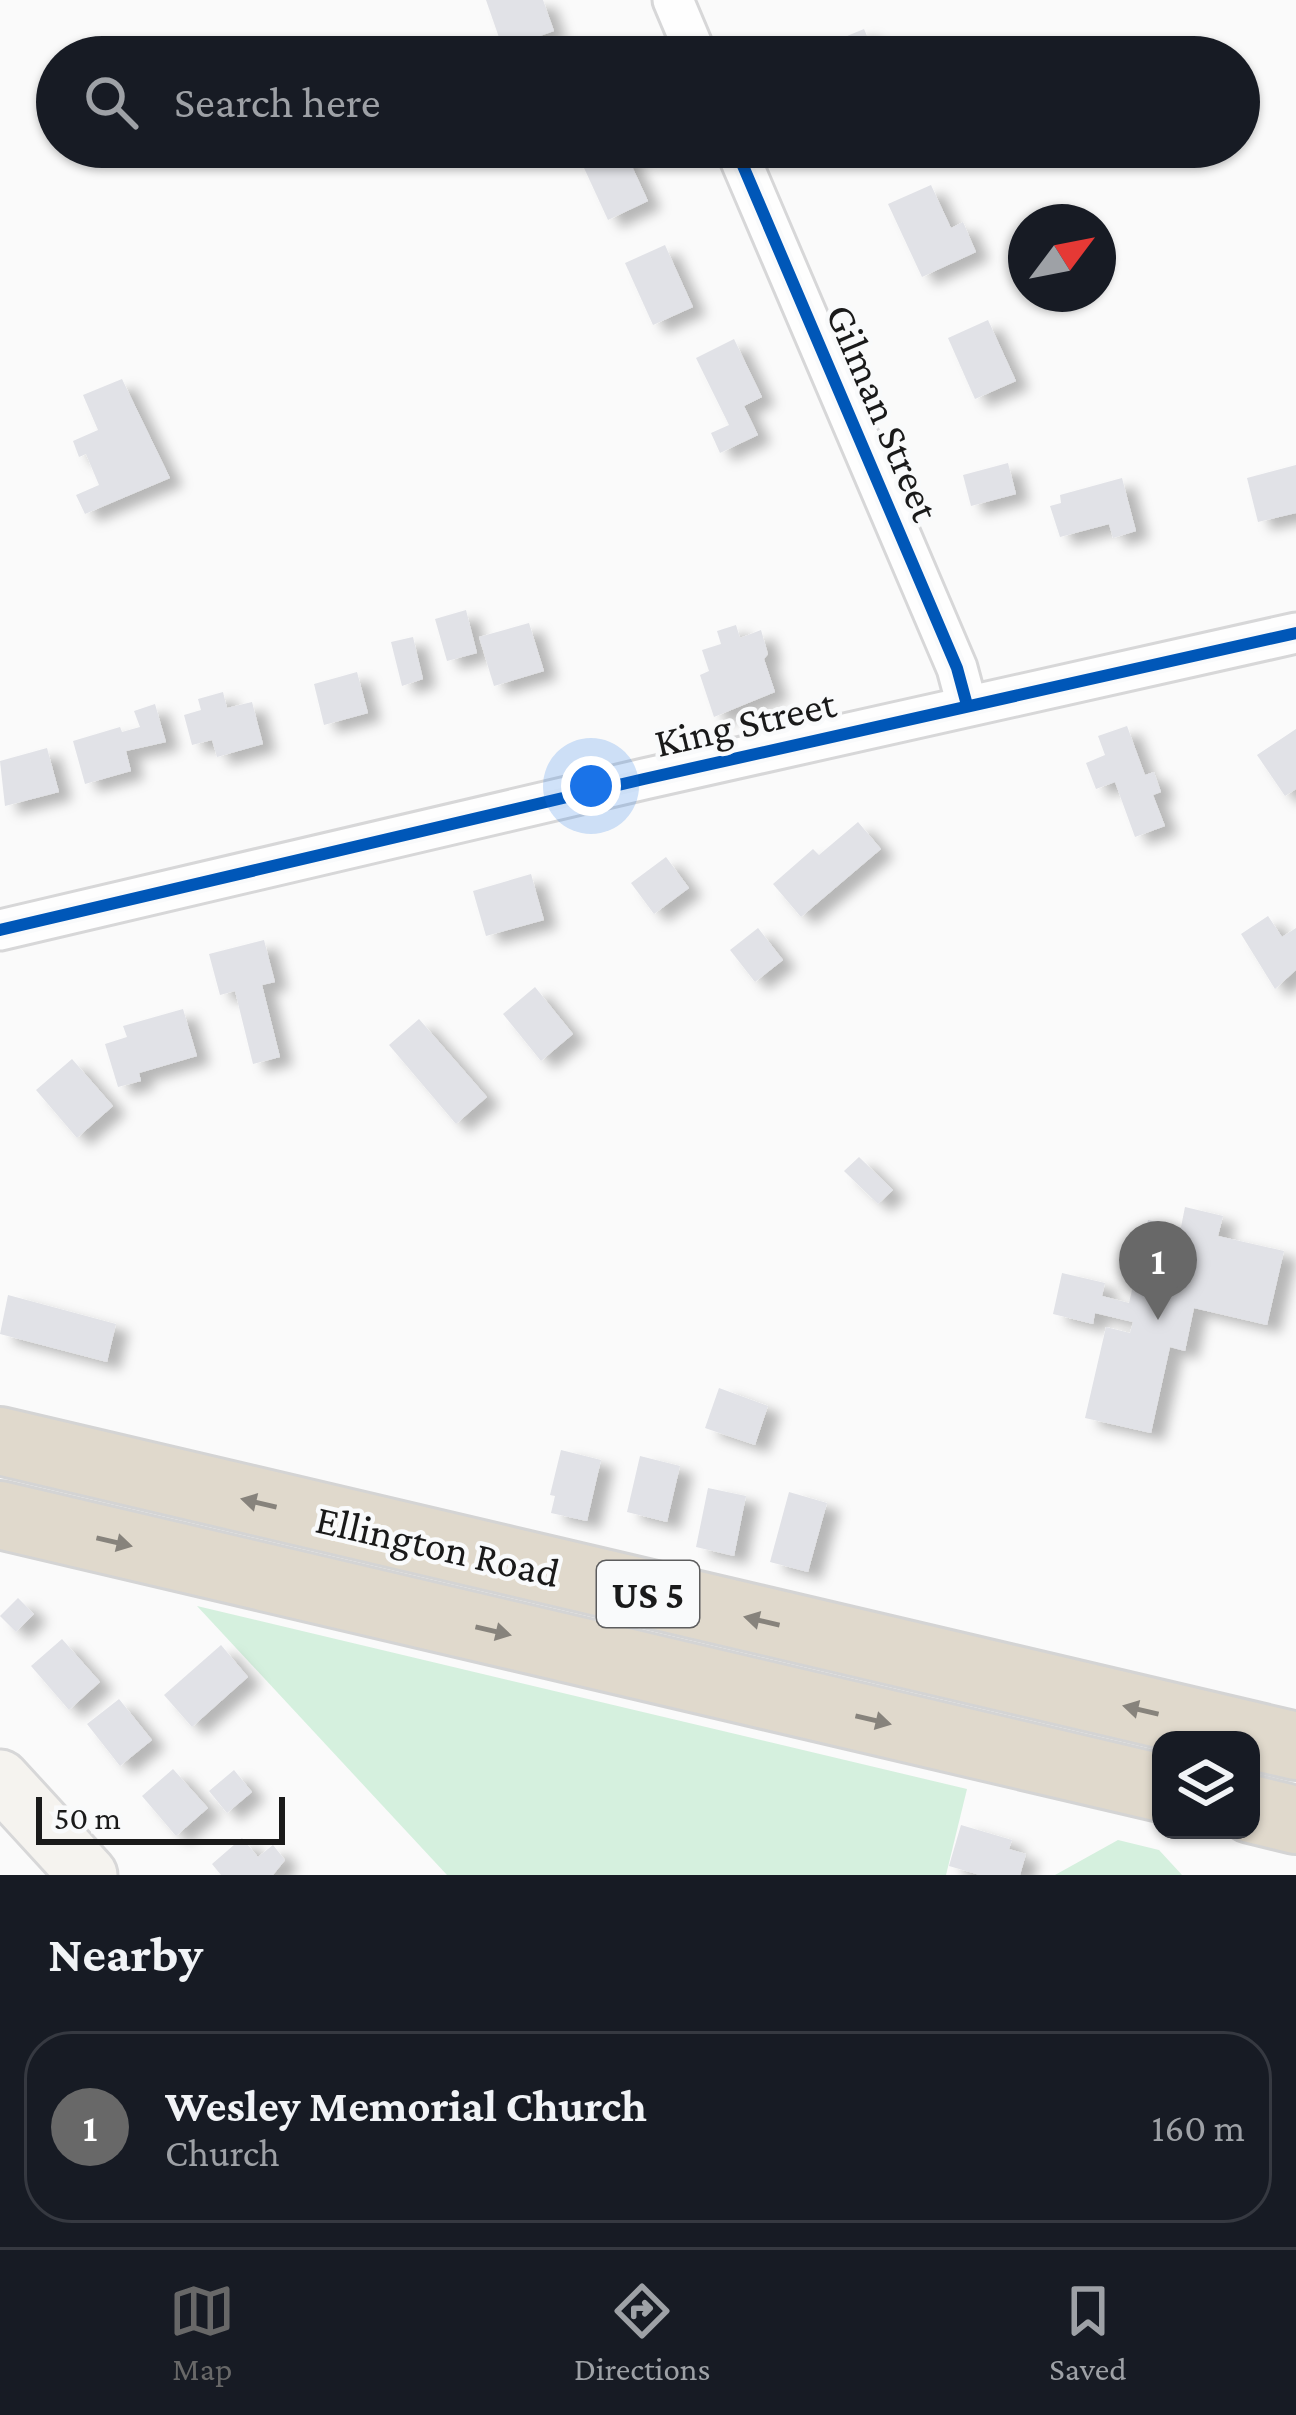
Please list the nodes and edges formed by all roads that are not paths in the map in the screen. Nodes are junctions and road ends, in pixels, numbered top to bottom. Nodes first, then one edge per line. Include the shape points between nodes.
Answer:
1 (673, 0) edge
2 (688, 36) edge
3 (744, 168) edge
4 (1296, 633) edge
5 (967, 705) junction
6 (0, 930) edge
7 (0, 1442) edge
8 (0, 1515) edge
9 (1296, 1747) edge
10 (0, 1779) edge
11 (1152, 1786) edge
12 (1260, 1811) edge
13 (1296, 1820) edge
14 (88, 1875) edge

1 - 2 street
3 - 5 street, Gilman Street
4 - 5 street, King Street
5 - 6 street, King Street
9 -> 7 highway, Ellington Road / US 5
8 -> 11 highway, Ellington Road / US 5
10 - 14 street
12 - 13 highway

